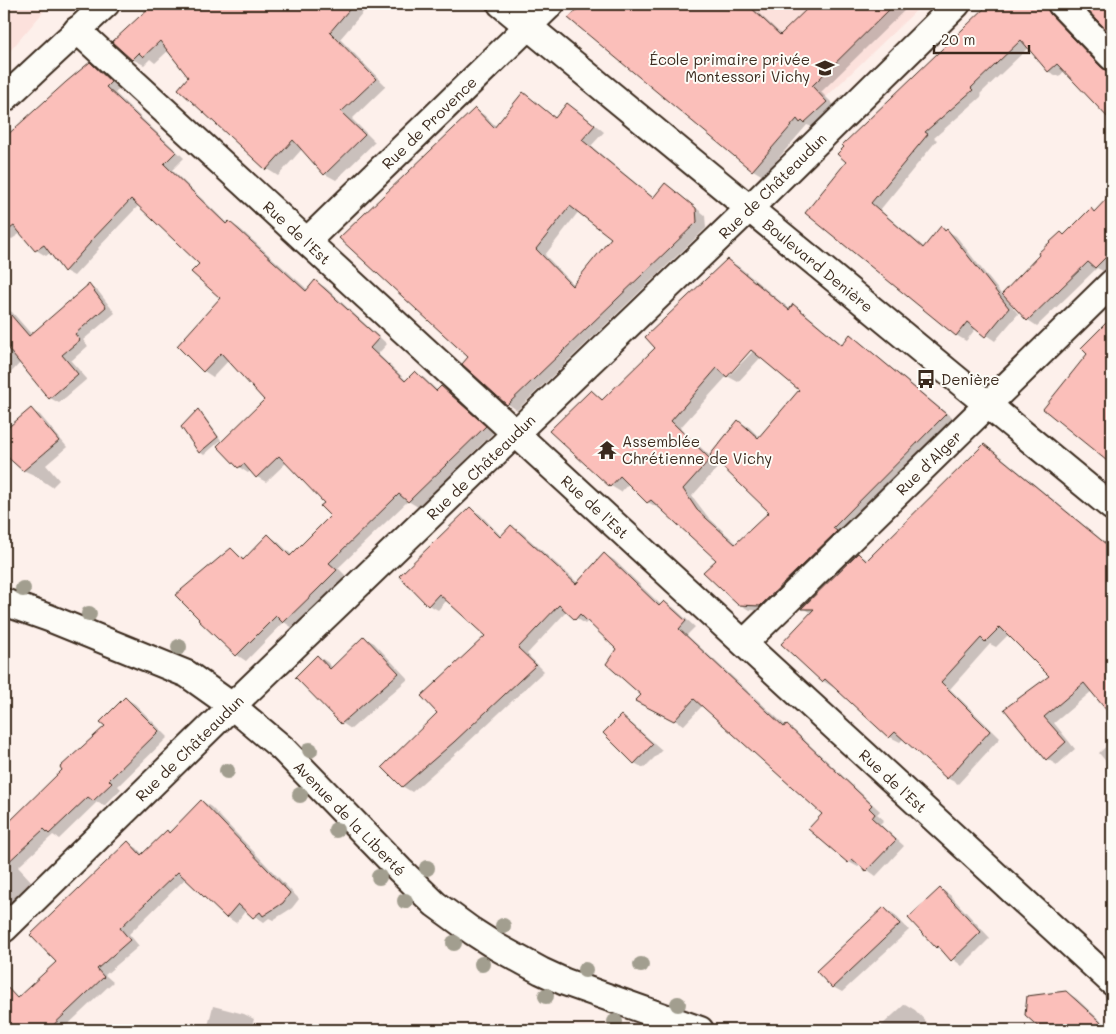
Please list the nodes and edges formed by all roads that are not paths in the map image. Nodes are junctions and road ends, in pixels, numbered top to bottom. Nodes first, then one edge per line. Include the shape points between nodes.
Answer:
1 (106, 4) edge
2 (501, 4) edge
3 (551, 4) edge
4 (957, 4) edge
5 (1060, 4) edge
6 (528, 26) junction
7 (77, 30) junction
8 (1112, 57) edge
9 (4, 98) edge
10 (750, 208) junction
11 (308, 241) junction
12 (1112, 283) edge
13 (988, 404) junction
14 (516, 433) junction
15 (1112, 507) edge
16 (4, 602) edge
17 (744, 643) junction
18 (232, 706) junction
19 (4, 929) edge
20 (1112, 982) edge
21 (700, 1030) edge

1 - 7 street
2 - 6 street, Boulevard Denière
3 - 6 street, Rue de Provence
4 - 10 street, Rue de Châteaudun
5 - 8 street
6 - 10 street, Boulevard Denière
6 - 11 street, Rue de Provence
7 - 9 street
7 - 11 street, Rue de l'Est
10 - 13 street, Boulevard Denière
10 - 14 street, Rue de Châteaudun
11 - 14 street, Rue de l'Est
12 - 13 street, Rue d'Alger
13 - 15 street, Boulevard Denière
13 - 17 street, Rue d'Alger
14 - 17 street, Rue de l'Est
14 - 18 street, Rue de Châteaudun
16 - 18 street, Avenue de la Liberté via 187,674
17 - 20 street, Rue de l'Est
18 - 19 street, Rue de Châteaudun
18 - 21 street, Avenue de la Liberté via 282,748 435,904 472,931 565,982

